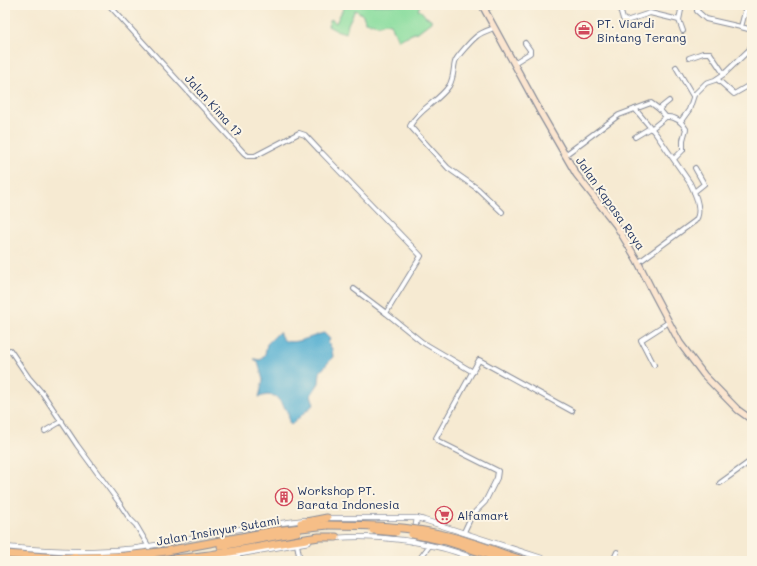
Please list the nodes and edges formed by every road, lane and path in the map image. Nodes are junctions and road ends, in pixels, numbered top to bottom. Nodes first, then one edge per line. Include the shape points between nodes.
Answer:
1 (109, 5) edge
2 (494, 5) edge
3 (619, 5) edge
4 (682, 5) edge
5 (696, 5) edge
6 (732, 5) edge
7 (483, 7) edge
8 (747, 7) edge
9 (752, 10) edge
10 (678, 20) junction
11 (741, 27) junction
12 (494, 28) junction
13 (752, 30) edge
14 (683, 31) dead end
15 (525, 42) dead end
16 (752, 44) edge
17 (690, 58) dead end
18 (514, 63) junction
19 (676, 67) dead end
20 (724, 74) junction
21 (717, 79) junction
22 (752, 87) edge
23 (693, 96) junction
24 (669, 101) dead end
25 (635, 109) junction
26 (660, 109) junction
27 (666, 117) junction
28 (681, 122) junction
29 (651, 128) junction
30 (635, 137) dead end
31 (565, 155) junction
32 (674, 159) junction
33 (695, 168) dead end
34 (694, 192) junction
35 (502, 212) dead end
36 (639, 262) junction
37 (354, 289) dead end
38 (386, 313) junction
39 (669, 322) junction
40 (5, 352) edge
41 (654, 365) dead end
42 (473, 372) junction
43 (572, 411) dead end
44 (752, 420) edge
45 (62, 421) junction
46 (45, 430) dead end
47 (752, 460) edge
48 (720, 483) dead end
49 (417, 518) junction
50 (328, 524) junction
51 (464, 532) junction
52 (336, 538) junction
53 (412, 542) junction
54 (297, 544) junction
55 (430, 545) junction
56 (5, 547) edge
57 (149, 547) junction
58 (617, 552) dead end
59 (5, 554) edge
60 (5, 558) edge
61 (509, 558) edge
62 (133, 560) edge
63 (31, 561) edge
64 (125, 561) edge
65 (201, 561) edge
66 (300, 561) edge
67 (418, 561) edge
68 (480, 561) edge
69 (526, 561) edge
70 (551, 561) edge
71 (613, 561) edge

1 - 38 street, Jalan Kima 17 via 244,153 255,156 299,133 305,136 421,256
2 - 7 street
3 - 10 street via 626,21 650,13
4 - 10 street
5 - 11 street via 697,11 706,19
6 - 8 street
7 - 12 main road, Jalan Kapasa Raya
8 - 9 street
8 - 11 street
10 - 14 street
11 - 13 street
12 - 18 main road, Jalan Kapasa Raya
12 - 35 street via 476,37 458,56 449,85 410,126 448,168 478,189
15 - 18 street via 530,52
16 - 20 street
17 - 20 street via 710,53
18 - 31 main road, Jalan Kapasa Raya
19 - 23 street
20 - 21 street
21 - 22 street via 734,94 748,86
21 - 23 street via 706,83
23 - 28 street via 689,110
24 - 26 street
25 - 26 street via 651,104
25 - 29 street
25 - 31 street via 619,115
26 - 27 street
27 - 28 street
27 - 29 street
28 - 32 street via 686,130 682,140 684,148
29 - 30 street
29 - 32 street
31 - 36 main road, Jalan Kapasa Raya
32 - 34 street
33 - 34 street via 704,184
34 - 36 street via 697,219
36 - 39 main road, Jalan Kapasa Raya
37 - 38 street
38 - 42 street via 422,342
39 - 41 street via 641,340
39 - 44 main road, Jalan Kapasa Raya via 680,343 704,375 738,410
40 - 45 street via 10,350
42 - 43 street via 479,360
42 - 51 street via 436,438 498,471 484,502 472,515
45 - 46 street
45 - 57 street
47 - 48 street
49 - 50 street
49 - 51 street
49 - 53 street
50 - 57 street via 274,524
50 - 59 highway, Jalan Insinyur Sutami via 125,556 59,558
50 - 61 highway, Jalan Insinyur Sutami, bridge via 418,535
50 - 62 highway, Jalan Insinyur Sutami
51 - 70 street
52 - 53 street via 376,538
52 - 54 street
52 - 62 highway via 319,537 166,560
53 - 55 street
54 - 65 street
54 - 66 street
55 - 67 street
55 - 68 street
56 - 57 street via 91,551
58 - 71 street
60 - 63 highway
61 - 69 highway, Jalan Insinyur Sutami
62 - 64 highway, Jalan Insinyur Sutami

